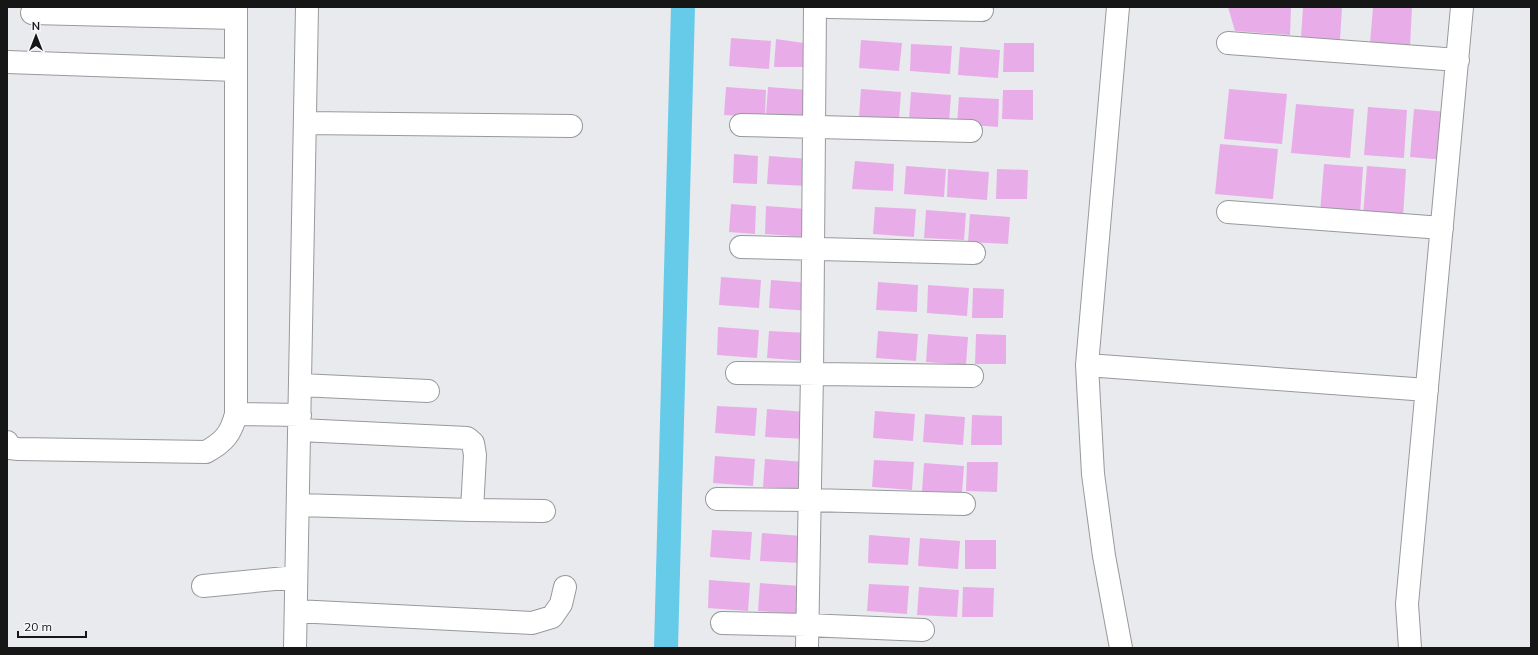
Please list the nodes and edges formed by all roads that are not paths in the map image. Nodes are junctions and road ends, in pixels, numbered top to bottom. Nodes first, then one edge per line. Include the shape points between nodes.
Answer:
1 (307, 7) edge
2 (816, 7) edge
3 (828, 7) edge
4 (1118, 7) edge
5 (1462, 7) edge
6 (982, 10) dead end
7 (236, 12) edge
8 (32, 13) dead end
9 (1228, 43) dead end
10 (1458, 60) junction
11 (7, 62) edge
12 (236, 70) junction
13 (305, 123) junction
14 (741, 125) dead end
15 (571, 126) dead end
16 (814, 127) junction
17 (971, 131) dead end
18 (1228, 212) dead end
19 (1442, 228) junction
20 (741, 247) dead end
21 (813, 249) junction
22 (974, 253) dead end
23 (1087, 365) junction
24 (737, 373) dead end
25 (812, 374) junction
26 (972, 376) dead end
27 (300, 385) junction
28 (1427, 390) junction
29 (428, 391) dead end
30 (236, 414) junction
31 (300, 423) junction
32 (7, 442) edge
33 (717, 499) dead end
34 (810, 500) junction
35 (298, 504) junction
36 (964, 504) dead end
37 (472, 510) junction
38 (544, 511) dead end
39 (296, 577) junction
40 (202, 586) dead end
41 (565, 587) dead end
42 (296, 611) junction
43 (722, 623) dead end
44 (807, 625) junction
45 (923, 630) dead end
46 (295, 648) edge
47 (807, 648) edge
48 (1121, 648) edge
49 (1410, 648) edge

1 - 13 street
2 - 16 street
3 - 6 street
4 - 23 street
5 - 10 street
7 - 8 street
7 - 12 street
9 - 10 street
10 - 19 street
11 - 12 street
12 - 30 street
13 - 15 street
13 - 27 street
14 - 16 street
16 - 17 street
16 - 21 street
18 - 19 street
19 - 28 street
20 - 21 street
21 - 22 street
21 - 25 street
23 - 28 street
23 - 48 street via 1093,474 1104,556
24 - 25 street
25 - 26 street
25 - 34 street
27 - 29 street
27 - 31 street
28 - 49 street via 1407,604
30 - 31 street
30 - 32 street via 232,428 224,440 206,452 18,449 10,448
31 - 35 street
31 - 37 street via 470,440 475,456
33 - 34 street
34 - 36 street
34 - 44 street
35 - 37 street
35 - 39 street
37 - 38 street
39 - 40 street
39 - 42 street
41 - 42 street via 561,604 552,617 532,623
42 - 46 street
43 - 44 street
44 - 45 street
44 - 47 street

